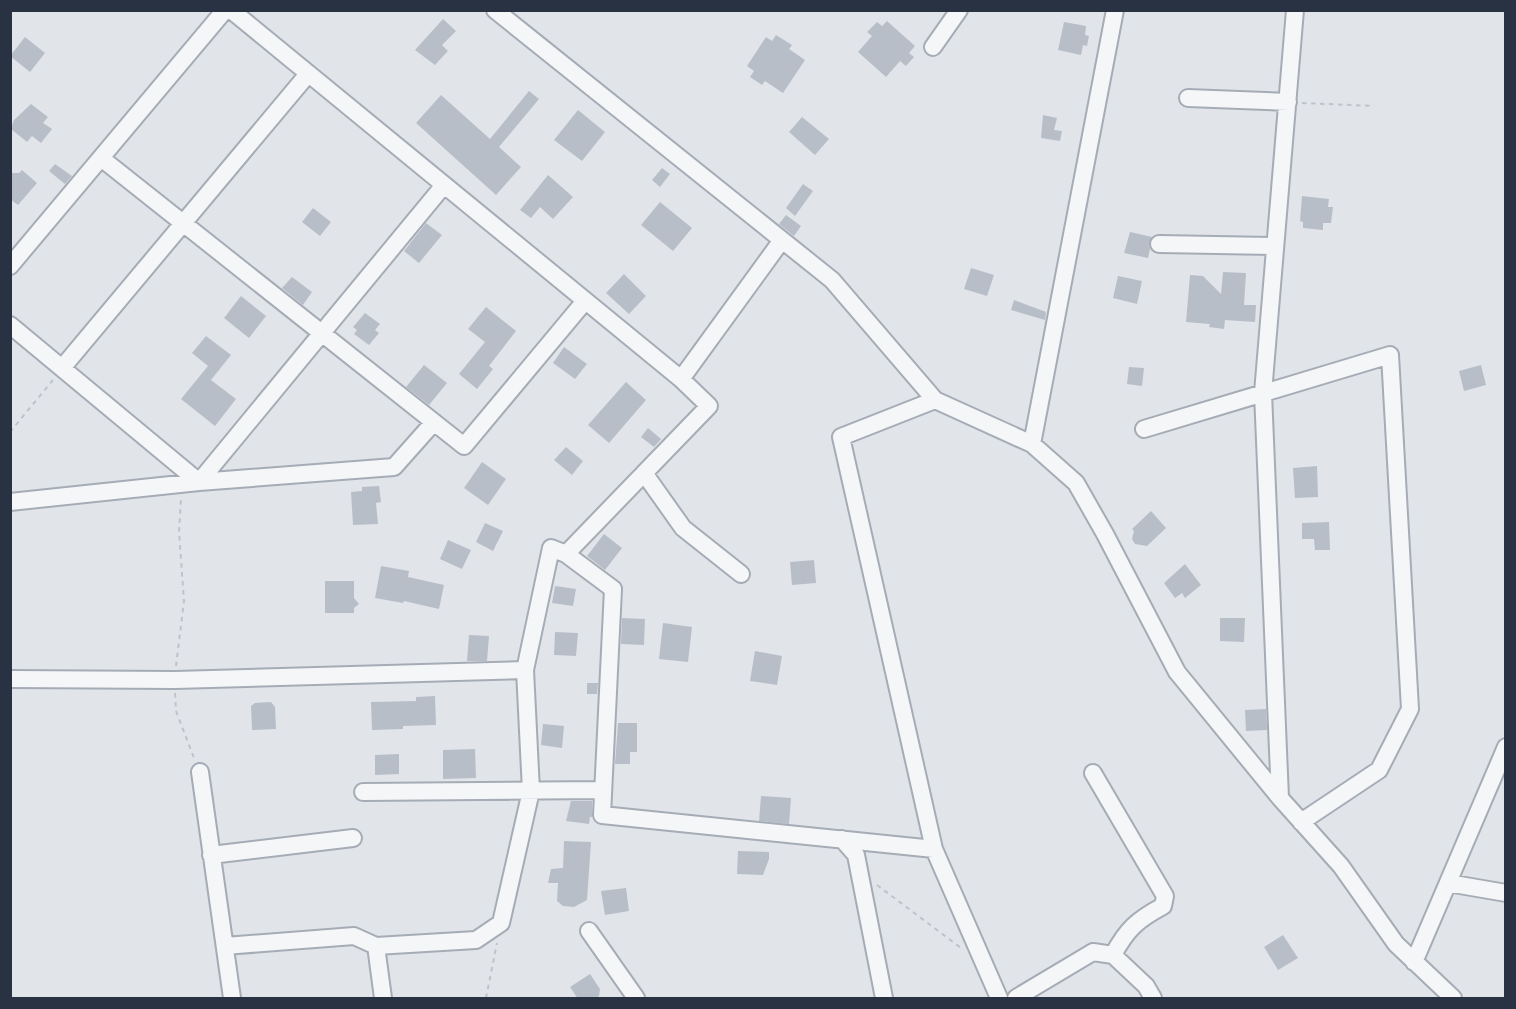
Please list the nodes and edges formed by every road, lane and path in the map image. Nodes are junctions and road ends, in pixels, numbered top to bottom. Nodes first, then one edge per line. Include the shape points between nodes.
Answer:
1 (225, 10) edge
2 (231, 10) edge
3 (495, 10) edge
4 (959, 10) edge
5 (1115, 10) edge
6 (1295, 10) edge
7 (933, 48) dead end
8 (308, 74) junction
9 (1188, 98) dead end
10 (1287, 102) junction
11 (1374, 106) dead end
12 (101, 158) junction
13 (444, 185) junction
14 (183, 223) junction
15 (782, 240) junction
16 (1160, 244) dead end
17 (1275, 246) junction
18 (10, 266) edge
19 (585, 301) junction
20 (10, 325) edge
21 (321, 334) junction
22 (62, 368) junction
23 (681, 380) junction
24 (1263, 393) junction
25 (935, 400) junction
26 (434, 422) junction
27 (1144, 429) dead end
28 (10, 432) edge
29 (1032, 444) junction
30 (644, 473) junction
31 (190, 483) junction
32 (10, 502) edge
33 (566, 554) junction
34 (741, 574) dead end
35 (525, 670) junction
36 (10, 679) edge
37 (175, 680) junction
38 (1506, 747) edge
39 (200, 772) joint
40 (1093, 773) dead end
41 (603, 790) junction
42 (531, 791) junction
43 (363, 792) dead end
44 (1280, 798) junction
45 (1301, 822) junction
46 (353, 838) dead end
47 (842, 840) junction
48 (934, 849) junction
49 (212, 855) junction
50 (1448, 883) junction
51 (877, 884) dead end
52 (1506, 893) edge
53 (501, 923) junction
54 (589, 932) dead end
55 (225, 946) junction
56 (376, 946) junction
57 (967, 953) dead end
58 (1113, 955) junction
59 (1414, 962) junction
60 (232, 999) edge
61 (383, 999) edge
62 (486, 999) edge
63 (636, 999) edge
64 (884, 999) edge
65 (999, 999) edge
66 (1016, 999) edge
67 (1153, 999) edge
68 (1453, 999) edge

1 - 12 street
2 - 8 street
3 - 15 street
4 - 7 street
5 - 29 street
6 - 10 street
8 - 13 street
8 - 14 street
9 - 10 street
10 - 11 path
10 - 17 street
12 - 14 street
12 - 18 street
13 - 19 street
13 - 21 street
14 - 21 street
14 - 22 street
15 - 23 street
15 - 25 street via 832,280
16 - 17 street
17 - 24 street
19 - 23 street
19 - 26 street via 464,446
20 - 22 street
21 - 26 street
21 - 31 street
22 - 28 path
22 - 31 street
23 - 30 street via 709,406
24 - 27 street
24 - 44 street
24 - 45 street via 1390,355 1410,709 1379,770
25 - 29 street
25 - 48 street via 841,437
26 - 31 street via 394,467
29 - 44 street via 1076,483 1177,672
30 - 33 street
30 - 34 street via 683,528
31 - 32 street
31 - 37 path via 178,532 184,601
33 - 35 street via 552,548
33 - 41 street via 613,589
35 - 37 street
35 - 42 street
36 - 37 street
37 - 39 path via 176,711
38 - 50 street
39 - 49 street
40 - 58 street via 1166,896 1163,906 1141,918 1123,937
41 - 42 street
41 - 47 street via 602,815
42 - 43 street
42 - 53 street
44 - 45 street
45 - 59 street
46 - 49 street
47 - 48 street
47 - 64 street via 856,855
48 - 65 street
49 - 55 street
50 - 52 street
50 - 59 street
51 - 57 path
53 - 56 street via 476,940
53 - 62 path
54 - 63 street
55 - 56 street via 354,936
55 - 60 street
56 - 61 street
58 - 66 street via 1093,952
58 - 67 street via 1146,986
59 - 68 street

